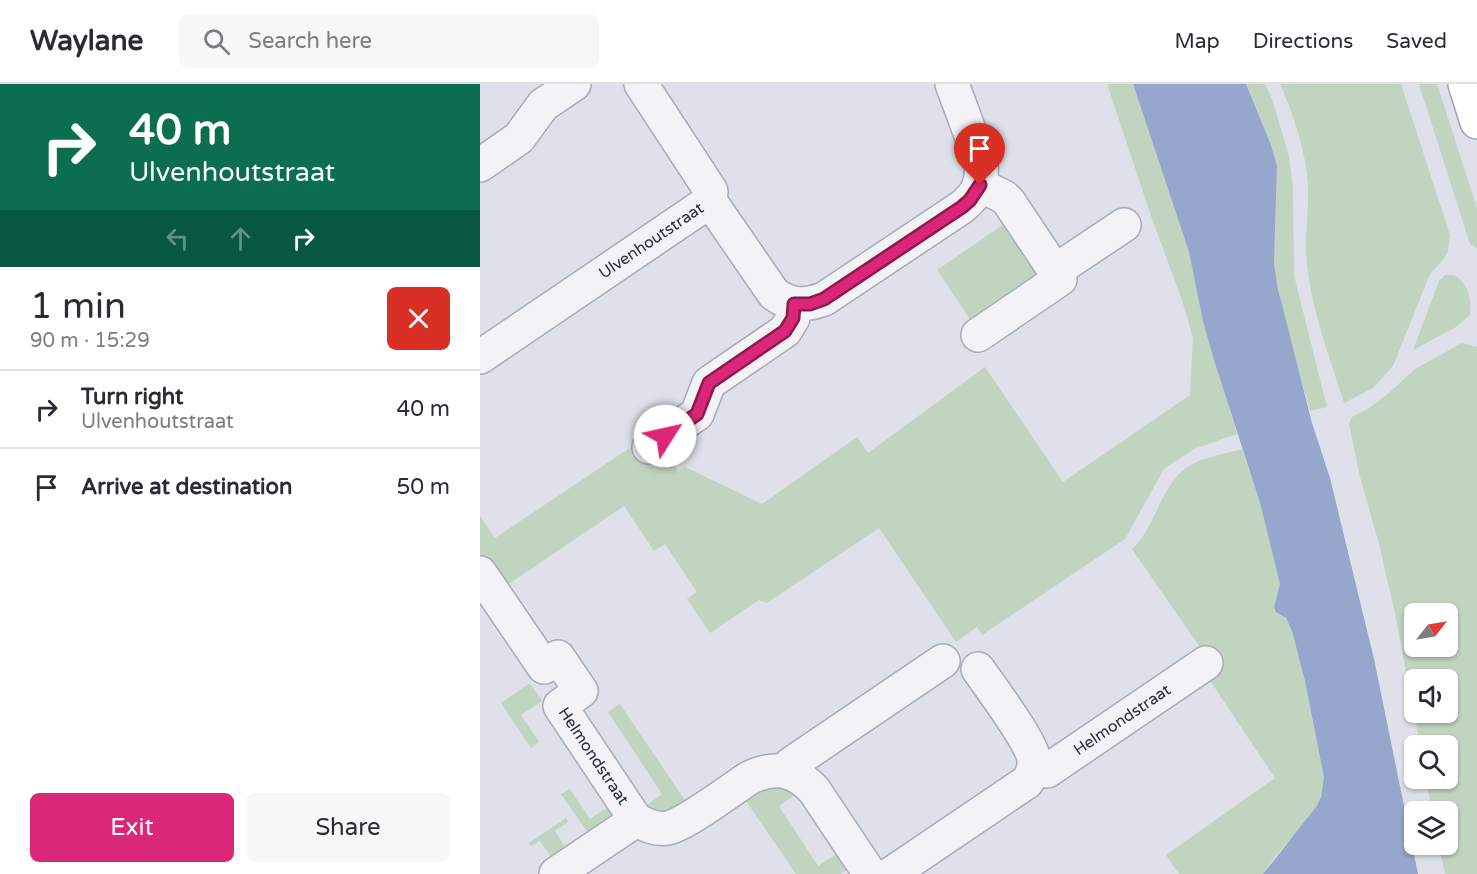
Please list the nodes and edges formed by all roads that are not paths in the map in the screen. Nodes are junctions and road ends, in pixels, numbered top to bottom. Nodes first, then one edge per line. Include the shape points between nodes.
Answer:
1 (574, 84) edge
2 (641, 84) edge
3 (952, 84) edge
4 (1465, 84) edge
5 (1477, 122) edge
6 (480, 165) edge
7 (980, 185) junction
8 (710, 201) junction
9 (1125, 225) dead end
10 (1055, 271) junction
11 (794, 304) junction
12 (978, 335) dead end
13 (480, 357) edge
14 (649, 447) dead end
15 (480, 573) edge
16 (944, 661) dead end
17 (1206, 663) dead end
18 (978, 669) dead end
19 (1034, 769) junction
20 (789, 772) junction
21 (636, 820) junction
22 (555, 874) edge
23 (870, 874) edge
24 (891, 874) edge

1 - 6 street via 543,105 519,138
2 - 8 street via 711,191
3 - 7 street via 981,162
4 - 5 main road
7 - 10 street via 1009,202
7 - 11 street via 962,207 824,299
8 - 11 street, Ulvenhoutstraat via 767,286 783,301
8 - 13 street, Ulvenhoutstraat
9 - 10 street
10 - 12 street via 1060,279
11 - 14 street via 793,318 785,331 709,383 697,414
15 - 21 street, Helmondstraat via 544,667 558,657 581,691 560,706
16 - 20 street via 791,764
17 - 19 street, Helmondstraat via 1047,771
18 - 19 street via 1028,743
19 - 24 street via 1028,782
20 - 21 street, Helmondstraat via 761,772 681,823 666,828 650,827
20 - 23 street via 802,777 814,790
21 - 22 street, Helmondstraat

